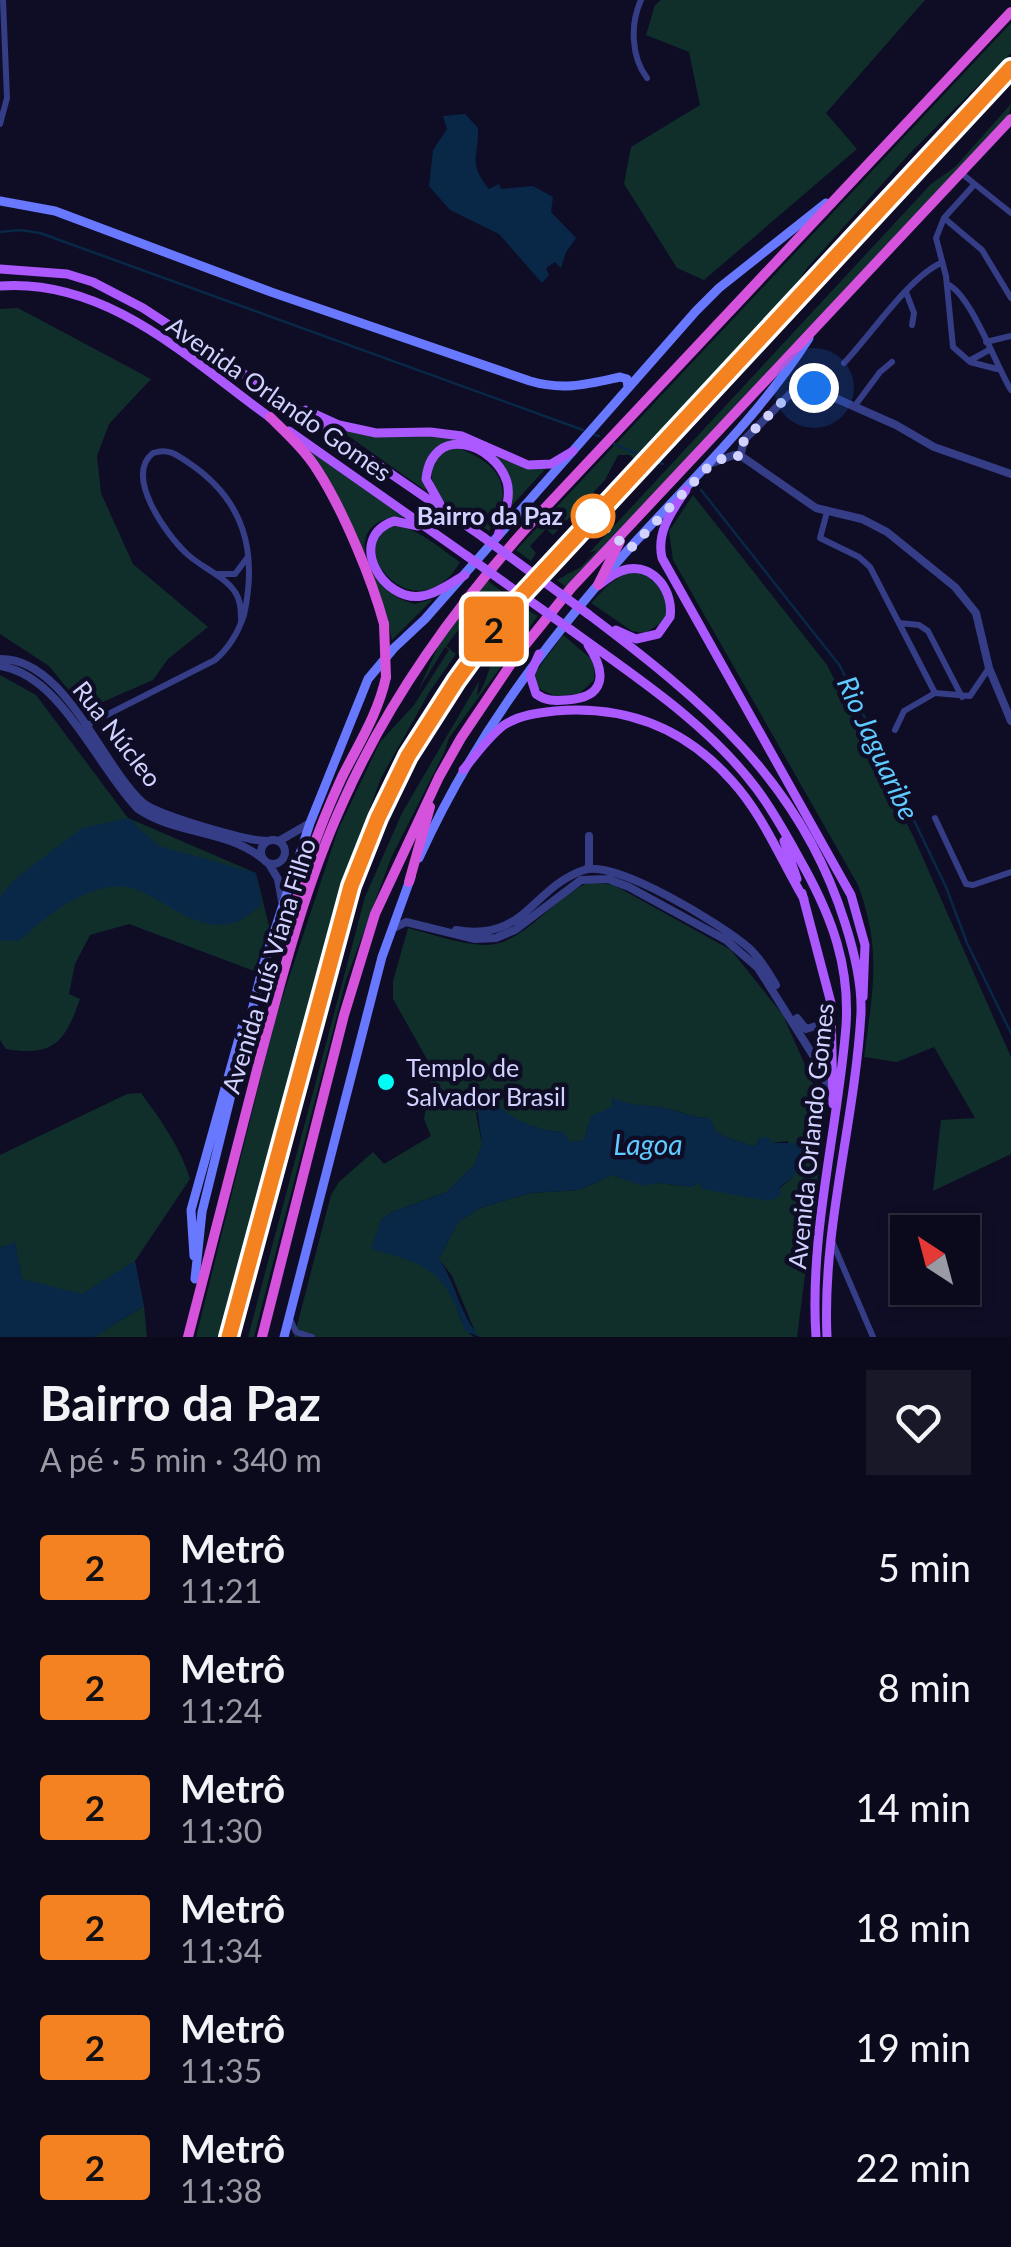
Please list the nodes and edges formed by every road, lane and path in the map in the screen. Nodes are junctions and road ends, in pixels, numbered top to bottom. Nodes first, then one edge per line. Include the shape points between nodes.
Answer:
1 (3, 0) edge
2 (640, 0) edge
3 (1011, 12) edge
4 (647, 78) dead end
5 (1011, 119) edge
6 (0, 124) edge
7 (961, 173) junction
8 (848, 185) junction
9 (974, 186) junction
10 (0, 200) edge
11 (1011, 213) edge
12 (944, 218) junction
13 (941, 264) junction
14 (0, 269) edge
15 (946, 284) junction
16 (0, 286) edge
17 (906, 292) junction
18 (1011, 298) edge
19 (818, 324) junction
20 (912, 324) dead end
21 (1011, 336) edge
22 (987, 346) junction
23 (968, 361) junction
24 (892, 362) dead end
25 (844, 363) dead end
26 (998, 369) junction
27 (1008, 381) edge
28 (1011, 390) edge
29 (628, 391) junction
30 (282, 399) junction
31 (854, 406) junction
32 (270, 418) junction
33 (729, 442) junction
34 (574, 450) junction
35 (737, 456) junction
36 (708, 467) junction
37 (1011, 474) edge
38 (686, 490) junction
39 (827, 512) junction
40 (453, 516) junction
41 (626, 531) junction
42 (498, 536) junction
43 (442, 538) junction
44 (248, 557) junction
45 (207, 570) junction
46 (464, 574) junction
47 (596, 586) junction
48 (592, 617) junction
49 (242, 622) junction
50 (899, 623) junction
51 (583, 639) junction
52 (540, 654) junction
53 (0, 662) edge
54 (989, 668) junction
55 (935, 693) junction
56 (962, 697) junction
57 (1011, 721) edge
58 (81, 727) junction
59 (895, 730) dead end
60 (463, 770) junction
61 (439, 777) junction
62 (775, 816) junction
63 (936, 818) dead end
64 (310, 823) junction
65 (588, 836) dead end
66 (267, 842) junction
67 (279, 842) junction
68 (266, 862) junction
69 (589, 868) junction
70 (1011, 872) edge
71 (589, 879) junction
72 (408, 882) junction
73 (403, 898) junction
74 (804, 898) junction
75 (281, 916) junction
76 (391, 932) junction
77 (280, 982) junction
78 (831, 1003) junction
79 (861, 1010) junction
80 (832, 1096) junction
81 (836, 1116) junction
82 (830, 1235) junction
83 (846, 1275) junction
84 (827, 1277) junction
85 (195, 1279) joint
86 (290, 1316) junction
87 (186, 1337) edge
88 (262, 1337) edge
89 (284, 1337) edge
90 (312, 1337) edge
91 (816, 1337) edge
92 (827, 1337) edge
93 (873, 1337) edge

1 - 6 street via 7,98
2 - 4 street via 634,45
3 - 8 highway, Avenida Luís Viana Filho
5 - 7 highway
7 - 9 street
7 - 19 highway
8 - 29 main road, Avenida Luís Viana Filho via 719,288
8 - 77 highway, Avenida Luís Viana Filho via 481,578 441,632 363,760 327,838
9 - 11 street
9 - 12 street
10 - 29 main road via 55,211 530,382 572,388 620,376 629,382
12 - 13 street via 936,238
12 - 18 street via 982,250
13 - 15 street
13 - 17 street
14 - 30 main road, Avenida Orlando Gomes via 93,282
15 - 22 street via 957,290
15 - 23 street via 953,347
16 - 32 main road, Avenida Orlando Gomes via 65,290 115,310
17 - 20 street
17 - 25 street
19 - 33 main road via 776,389
19 - 41 highway
21 - 22 street
22 - 23 street
22 - 26 street
23 - 26 street
24 - 31 street
26 - 27 street
27 - 28 street
29 - 34 main road, Avenida Luís Viana Filho
30 - 34 main road via 359,430 462,436 528,465 552,464
30 - 40 main road, Avenida Orlando Gomes
31 - 35 street via 800,387 744,440
31 - 37 street via 934,447
32 - 43 main road, Avenida Orlando Gomes
32 - 77 highway, bridge via 318,472 354,547 384,624 386,677 310,854
33 - 35 street
33 - 36 main road
34 - 42 main road, Avenida Luís Viana Filho
35 - 36 street
35 - 39 street
36 - 38 main road
38 - 47 main road
38 - 79 main road via 663,530 662,558 851,894 865,945
39 - 50 street via 820,538 865,561
39 - 54 street via 879,527 955,587 976,613
40 - 42 main road via 426,478 430,459 456,443 476,449 504,477 508,493
40 - 48 main road, Avenida Orlando Gomes, bridge
41 - 47 highway
41 - 61 highway via 517,655
42 - 46 main road, Avenida Luís Viana Filho
43 - 46 main road via 394,521 375,534 369,555 380,575 414,597
43 - 51 main road, Avenida Orlando Gomes, bridge
44 - 45 street via 230,576
44 - 45 street via 243,528 222,490 170,451 153,453 142,471 151,503 174,540
44 - 49 street
45 - 49 street via 236,592
46 - 64 main road, Avenida Luís Viana Filho via 368,678
47 - 48 main road via 624,569 644,570 660,581 672,611 662,631 644,639
47 - 52 main road
48 - 79 main road, Avenida Orlando Gomes via 708,709 777,787 834,891 855,960
49 - 58 street via 214,660
50 - 55 street
50 - 56 street via 928,632
51 - 52 main road via 601,670 586,697 548,700 536,694 530,675
51 - 62 main road, Avenida Orlando Gomes via 717,744
52 - 60 main road
53 - 58 street, Rua Núcleo via 36,678
54 - 56 street via 975,692
54 - 57 street
55 - 56 street
55 - 59 street via 904,710
58 - 66 street, Rua Núcleo via 148,807
58 - 68 street, Rua Núcleo via 138,809 242,844
60 - 72 main road
60 - 74 main road via 505,725 536,713 592,710 658,724 697,747 736,784
61 - 72 highway
61 - 88 highway via 361,954
62 - 74 main road
62 - 81 main road, Avenida Orlando Gomes via 820,897 842,955 847,1002
63 - 70 street via 966,884
64 - 67 street
64 - 75 main road, Avenida Luís Viana Filho
65 - 69 street
66 - 67 street
66 - 68 street via 260,851
67 - 68 street via 283,859
68 - 75 street via 280,887
69 - 71 street
69 - 73 street via 511,923 485,933 416,920
69 - 78 street via 621,873 740,942 762,962 806,1029 823,1024
71 - 76 street via 573,883 496,938 406,922
71 - 80 street via 629,887 734,946 784,1006
72 - 73 main road
73 - 76 main road
74 - 78 main road
75 - 85 main road, Avenida Luís Viana Filho via 202,1212
76 - 86 main road
77 - 87 highway, Avenida Luís Viana Filho
78 - 80 main road
79 - 82 main road, Avenida Orlando Gomes
80 - 81 main road
81 - 91 main road, Avenida Orlando Gomes via 815,1277
82 - 83 street
82 - 84 main road, Avenida Orlando Gomes
83 - 84 street
83 - 93 street
84 - 92 main road, Avenida Orlando Gomes
85 - 87 highway
86 - 89 main road
86 - 90 street via 296,1332

